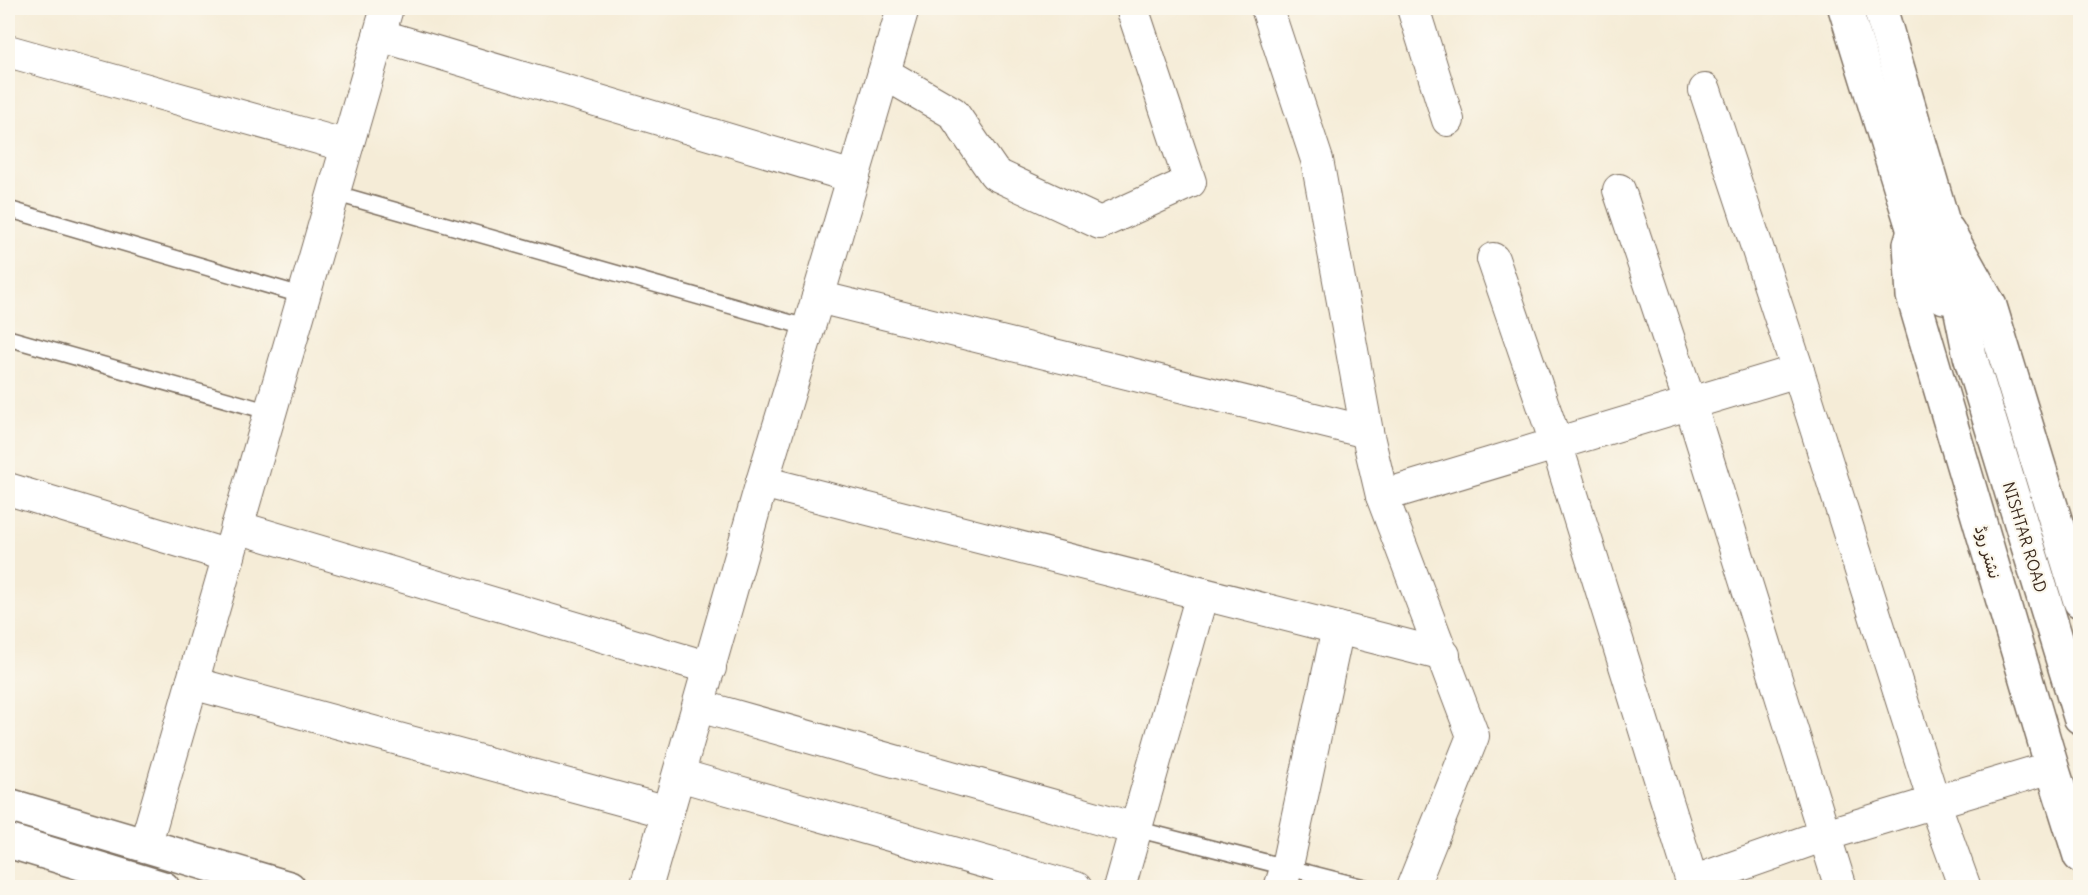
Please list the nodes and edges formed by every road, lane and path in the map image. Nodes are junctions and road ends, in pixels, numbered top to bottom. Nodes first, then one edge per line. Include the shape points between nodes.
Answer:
1 (903, 8) edge
2 (1132, 8) edge
3 (1267, 8) edge
4 (1413, 8) edge
5 (1845, 8) edge
6 (1880, 8) edge
7 (383, 21) edge
8 (8, 51) edge
9 (884, 73) junction
10 (1705, 90) dead end
11 (1448, 120) dead end
12 (347, 146) junction
13 (853, 177) junction
14 (1619, 190) dead end
15 (334, 193) junction
16 (8, 209) edge
17 (1922, 231) junction
18 (1493, 259) dead end
19 (304, 296) junction
20 (818, 297) junction
21 (809, 328) junction
22 (8, 338) edge
23 (1798, 371) junction
24 (1690, 403) junction
25 (270, 412) junction
26 (1367, 432) junction
27 (1556, 443) junction
28 (762, 482) junction
29 (8, 489) edge
30 (1382, 496) junction
31 (233, 542) junction
32 (1202, 594) junction
33 (2080, 601) edge
34 (1338, 628) junction
35 (1444, 655) junction
36 (710, 668) junction
37 (192, 683) junction
38 (699, 706) junction
39 (2080, 717) edge
40 (2052, 767) junction
41 (679, 775) junction
42 (1934, 802) junction
43 (8, 805) edge
44 (668, 812) junction
45 (1136, 829) junction
46 (1825, 835) junction
47 (8, 841) edge
48 (145, 846) junction
49 (2080, 856) edge
50 (1284, 877) edge
51 (1693, 885) edge
52 (163, 888) edge
53 (289, 888) edge
54 (646, 888) edge
55 (1076, 888) edge
56 (1119, 888) edge
57 (1368, 888) edge
58 (1412, 888) edge
59 (1841, 888) edge
60 (1965, 888) edge

1 - 9 street
2 - 9 street via 1190,182 1100,223 994,174 953,113
3 - 26 street via 1317,160
4 - 11 street
5 - 17 main road, NISHTAR ROAD
6 - 17 main road, NISHTAR ROAD
7 - 12 street
7 - 13 street
8 - 12 street
9 - 13 street
10 - 23 street
12 - 15 street
13 - 20 street
14 - 24 street
15 - 19 street
15 - 21 lane
16 - 19 lane
17 - 33 main road via 1989,306
17 - 39 main road, NISHTAR ROAD via 1970,356
17 - 40 main road, نشتر روڈ via 1913,296
18 - 27 street
19 - 25 street
20 - 21 street
20 - 26 street
21 - 28 street
22 - 25 lane
23 - 24 street
23 - 42 street
24 - 27 street
24 - 46 street
25 - 31 street
26 - 30 street
27 - 30 street
27 - 51 street
28 - 32 street
28 - 36 street
29 - 31 street
30 - 35 street
31 - 36 street
31 - 37 street
32 - 34 street
32 - 45 street
34 - 35 street
34 - 50 street
35 - 58 street via 1473,736
36 - 38 street
37 - 44 street
37 - 48 street
38 - 41 street
38 - 45 street
40 - 42 street
40 - 49 main road, نشتر روڈ
41 - 44 street
41 - 55 street
42 - 46 street
42 - 60 street
43 - 48 main road
44 - 54 street
45 - 50 lane
45 - 56 street
46 - 51 street
46 - 59 street
47 - 52 main road
48 - 53 main road
50 - 57 lane

